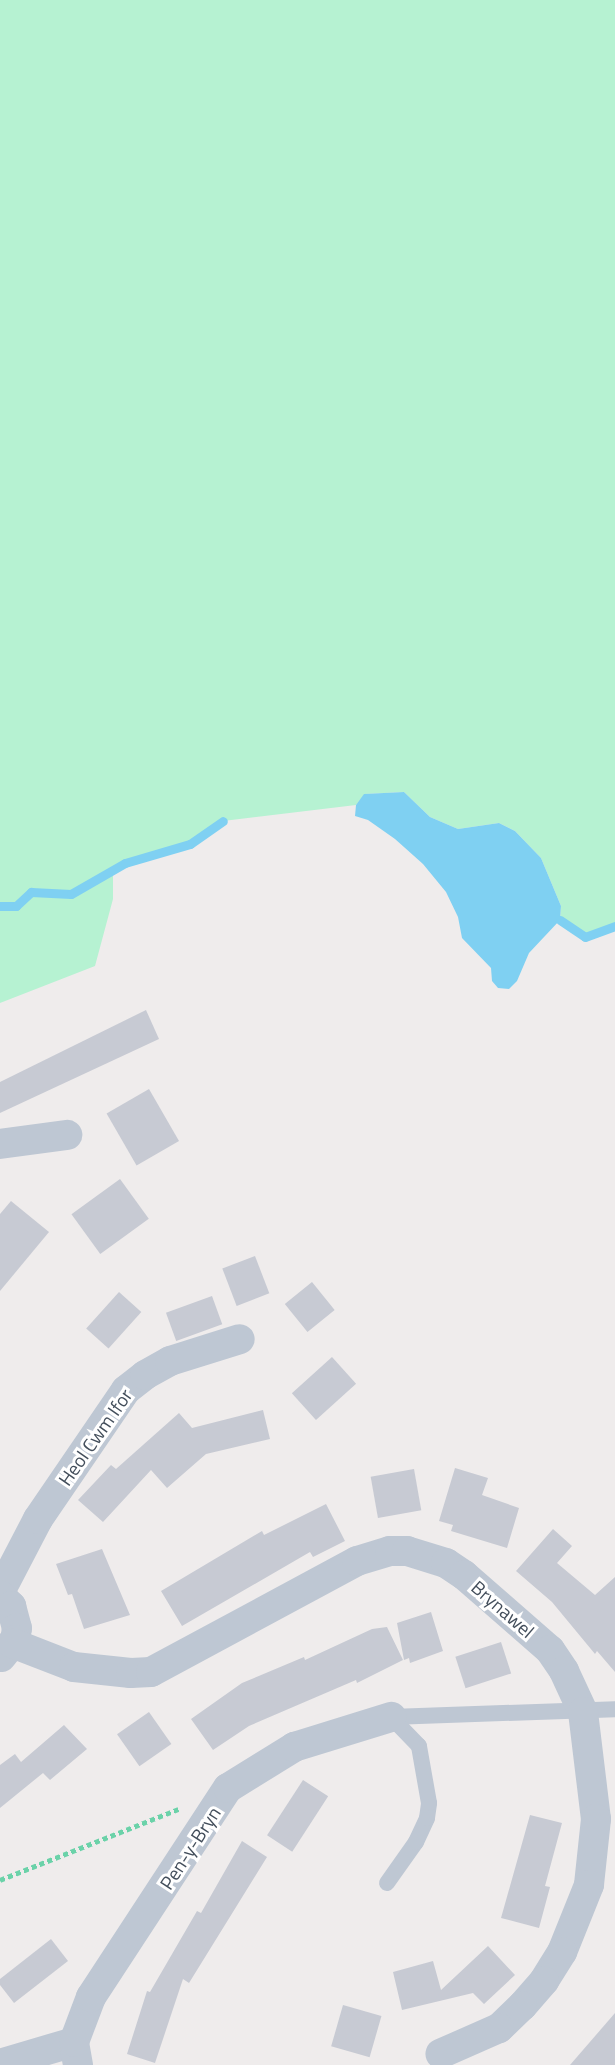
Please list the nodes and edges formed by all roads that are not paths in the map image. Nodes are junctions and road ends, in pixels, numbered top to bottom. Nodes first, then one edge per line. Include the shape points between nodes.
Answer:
1 (66, 1135) dead end
2 (0, 1144) edge
3 (240, 1339) dead end
4 (0, 1594) edge
5 (6, 1650) edge
6 (615, 1709) edge
7 (583, 1712) junction
8 (391, 1717) junction
9 (387, 1883) dead end
10 (76, 2054) edge
11 (440, 2054) dead end
12 (0, 2064) edge

1 - 2 street
3 - 4 street, Heol Cwm Ifor via 170,1362 126,1390 38,1519
4 - 5 street via 16,1616 17,1628
5 - 7 street, Brynawel via 74,1667 151,1672 357,1561 407,1551 446,1563 529,1630 564,1671
6 - 7 lane
7 - 8 lane
7 - 11 street, Brynawel via 596,1819 595,1853 579,1915 544,1981 522,2006 499,2028
8 - 9 lane via 419,1746 429,1803 416,1842
8 - 10 street, Pen-y-Bryn via 294,1747 228,1788 91,1997
10 - 12 street

